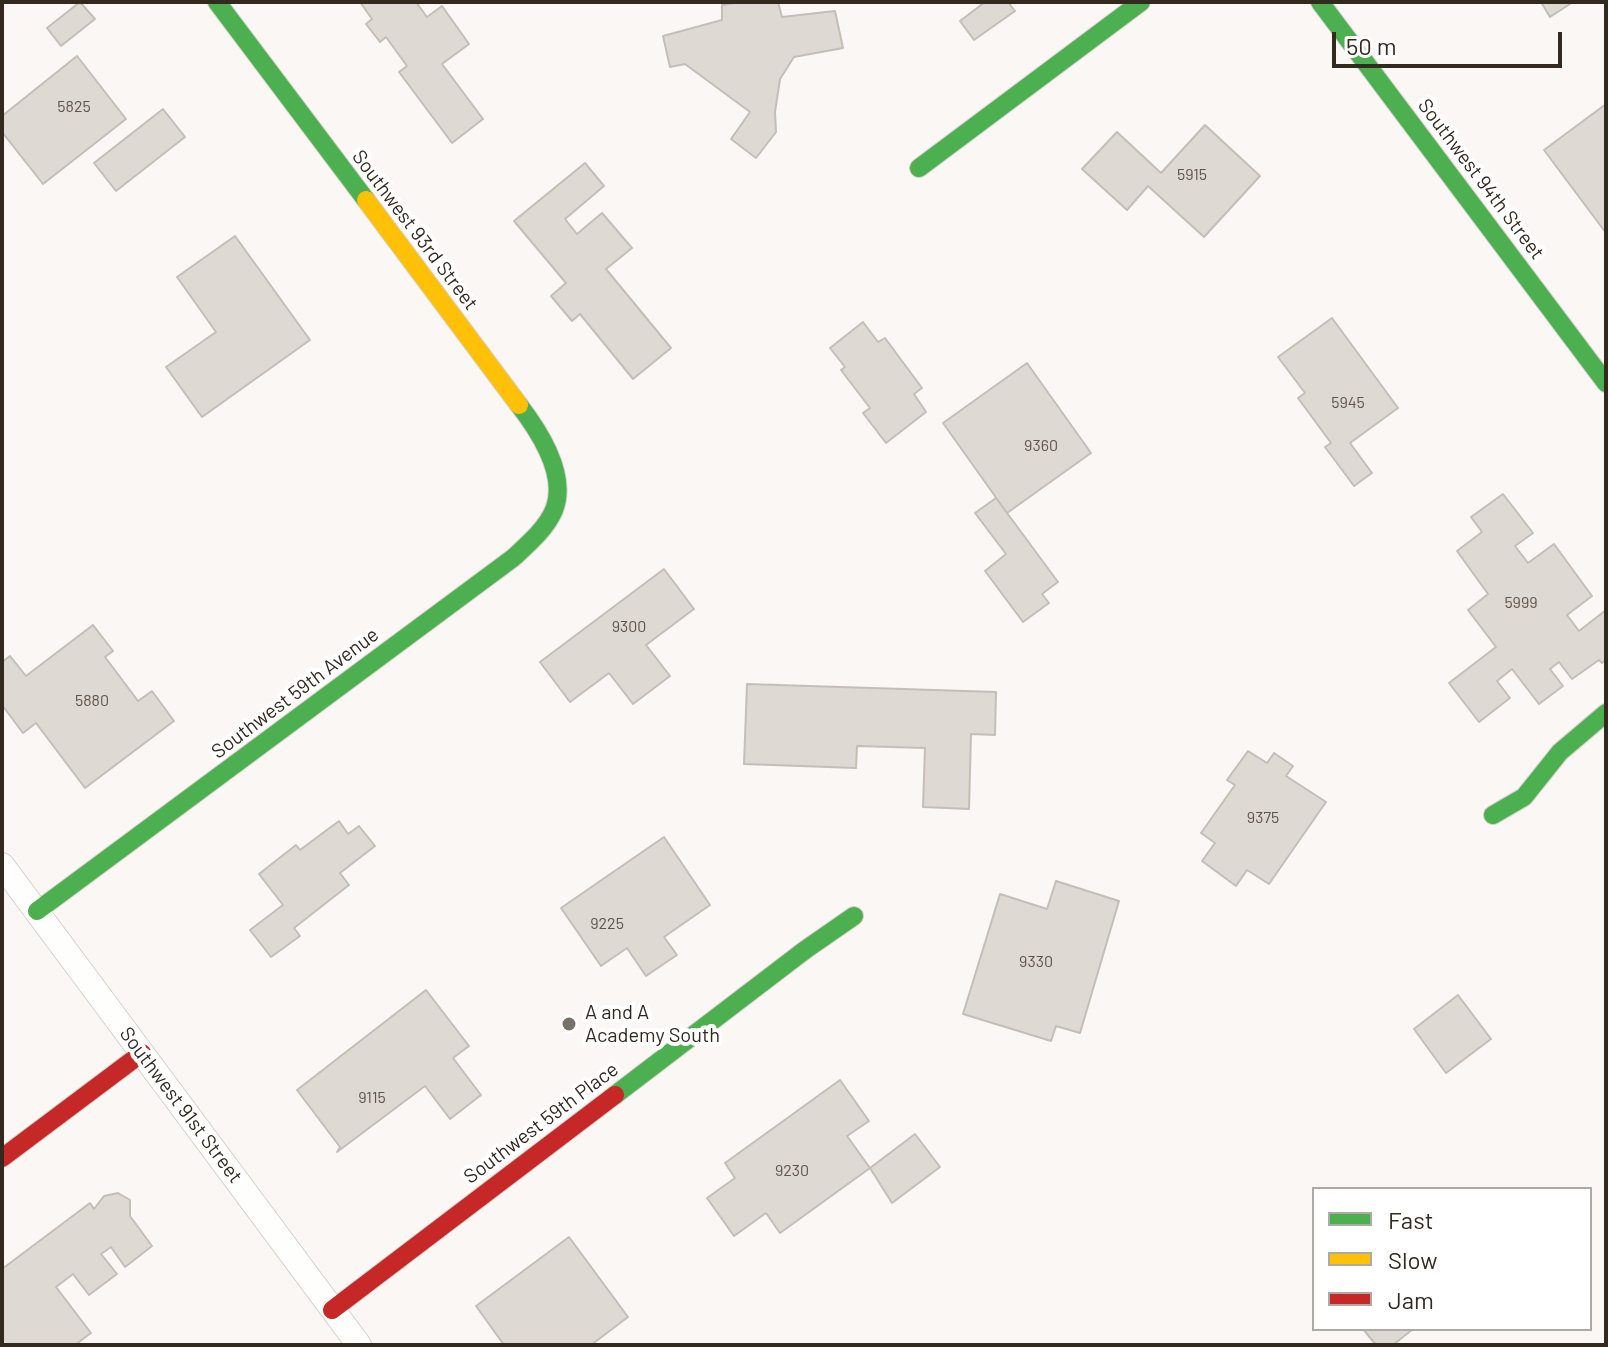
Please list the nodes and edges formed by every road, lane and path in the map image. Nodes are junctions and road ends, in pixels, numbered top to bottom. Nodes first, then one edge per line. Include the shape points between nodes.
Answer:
1 (217, 2) edge
2 (1141, 2) edge
3 (1320, 2) edge
4 (919, 168) dead end
5 (1606, 383) edge
6 (559, 493) joint
7 (1606, 713) edge
8 (1493, 815) dead end
9 (2, 865) edge
10 (37, 911) junction
11 (854, 916) dead end
12 (142, 1053) junction
13 (2, 1158) edge
14 (332, 1310) junction
15 (359, 1345) edge

1 - 6 street, Southwest 93rd Street via 532,422 557,472
2 - 4 street
3 - 5 street, Southwest 94th Street
6 - 10 street, Southwest 59th Avenue via 555,513 543,531 513,558
7 - 8 street via 1560,752 1524,797
9 - 10 street, Southwest 91st Street
10 - 12 street, Southwest 91st Street
11 - 14 street, Southwest 59th Place
12 - 13 street
12 - 14 street, Southwest 91st Street
14 - 15 street, Southwest 91st Street

